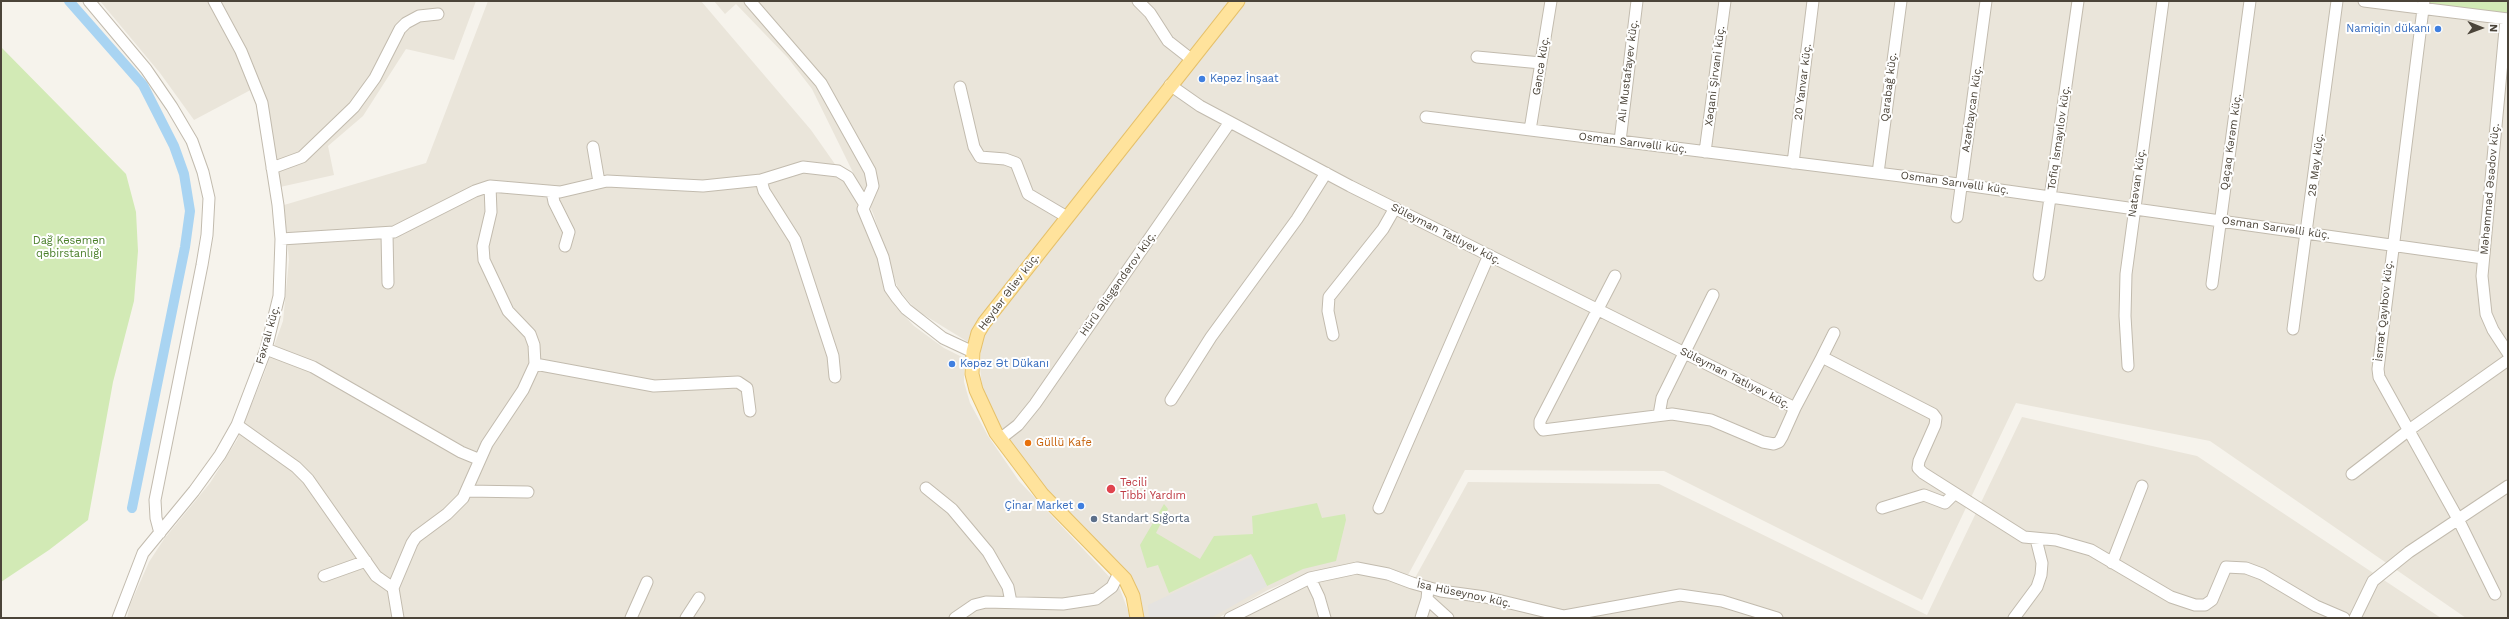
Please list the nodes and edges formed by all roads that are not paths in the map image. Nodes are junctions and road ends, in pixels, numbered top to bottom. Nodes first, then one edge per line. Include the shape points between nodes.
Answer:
1 (89, 1) edge
2 (214, 1) edge
3 (750, 1) edge
4 (1138, 1) edge
5 (1238, 1) edge
6 (1551, 1) edge
7 (1637, 1) edge
8 (1725, 1) edge
9 (1813, 1) edge
10 (1901, 1) edge
11 (1986, 1) edge
12 (2078, 1) edge
13 (2163, 1) edge
14 (2250, 1) edge
15 (2337, 1) edge
16 (2364, 1) edge
17 (2423, 4) edge
18 (438, 14) dead end
19 (2507, 19) edge
20 (1477, 57) dead end
21 (1191, 59) junction
22 (1541, 63) junction
23 (1170, 85) junction
24 (960, 87) dead end
25 (1426, 117) dead end
26 (1230, 122) junction
27 (1530, 130) junction
28 (1620, 141) junction
29 (593, 146) dead end
30 (1706, 152) junction
31 (1793, 163) junction
32 (272, 168) junction
33 (1326, 173) junction
34 (1878, 173) junction
35 (761, 180) junction
36 (599, 182) junction
37 (1962, 184) junction
38 (490, 186) junction
39 (552, 192) junction
40 (2050, 197) junction
41 (864, 203) junction
42 (1395, 208) junction
43 (2134, 208) junction
44 (1067, 217) junction
45 (1957, 217) dead end
46 (2221, 220) junction
47 (2307, 232) junction
48 (387, 234) junction
49 (281, 239) junction
50 (2392, 244) junction
51 (565, 246) dead end
52 (1489, 255) junction
53 (2483, 258) junction
54 (2039, 275) dead end
55 (1615, 276) dead end
56 (388, 282) dead end
57 (2212, 284) dead end
58 (1713, 295) dead end
59 (1598, 310) junction
60 (2293, 329) dead end
61 (1834, 333) dead end
62 (1333, 335) dead end
63 (266, 349) junction
64 (973, 352) junction
65 (1684, 353) junction
66 (2508, 353) edge
67 (1822, 357) junction
68 (2508, 360) edge
69 (535, 364) junction
70 (2128, 366) dead end
71 (835, 377) dead end
72 (1171, 400) dead end
73 (1795, 408) junction
74 (750, 411) dead end
75 (1659, 414) junction
76 (237, 424) junction
77 (2409, 430) junction
78 (1000, 439) junction
79 (478, 460) junction
80 (2352, 474) dead end
81 (2142, 486) dead end
82 (2508, 486) edge
83 (926, 488) dead end
84 (467, 491) junction
85 (528, 492) dead end
86 (1954, 494) junction
87 (1378, 508) dead end
88 (1882, 508) dead end
89 (2458, 519) junction
90 (160, 533) junction
91 (2036, 539) junction
92 (366, 561) junction
93 (2112, 563) junction
94 (1119, 573) junction
95 (324, 576) dead end
96 (1310, 578) junction
97 (647, 582) dead end
98 (393, 588) junction
99 (1428, 588) junction
100 (2495, 594) dead end
101 (699, 598) dead end
102 (1427, 599) junction
103 (1011, 602) junction
104 (118, 618) edge
105 (398, 618) edge
106 (631, 618) edge
107 (686, 618) edge
108 (955, 618) edge
109 (1137, 618) edge
110 (1230, 618) edge
111 (1325, 618) edge
112 (1421, 618) edge
113 (1448, 618) edge
114 (1777, 618) edge
115 (2014, 618) edge
116 (2344, 618) edge
117 (2355, 618) edge

1 - 90 street via 146,69 172,107 192,141 204,172 209,198 202,265 155,500
2 - 32 street, Fəxralı küç. via 241,51 262,103
3 - 41 street via 809,67 834,104 873,180
4 - 21 street via 1150,13 1168,41
5 - 21 main road, Heydər Əliev küç.
6 - 22 street, Gəncə küç.
7 - 28 street, Alı Mustafayev küç.
8 - 30 street, Xəqani Şirvani küç.
9 - 31 street, 20 Yanvar küç.
10 - 34 street, Qarabağ küç.
11 - 37 street, Azərbaycan küç.
12 - 40 street, Tofiq İsmayılov küç.
13 - 43 street, Natəvan küç.
14 - 46 street, Qaçaq Kərəm küç.
15 - 47 street, 28 May küç.
16 - 17 street
17 - 19 street
17 - 50 street, İsmət Qayıbov küç.
18 - 32 street via 419,16 406,23 400,29 375,78 354,107 302,157
19 - 53 street, Məhəmməd Əsədov küç.
20 - 22 street
21 - 23 main road, Heydər Əliev küç.
22 - 27 street, Gəncə küç.
23 - 26 street, Süleyman Tatlıyev küç. via 1200,106
23 - 44 main road, Heydər Əliev küç.
24 - 44 street via 974,147 980,157 1005,159 1016,163 1028,194
25 - 27 street, Osman Sarıvəlli küç.
26 - 33 street, Süleyman Tatlıyev küç.
26 - 78 street, Hürü Əlisgəndərov küç. via 1035,404 1018,425
27 - 28 street, Osman Sarıvəlli küç.
28 - 30 street, Osman Sarıvəlli küç.
29 - 36 street
30 - 31 street, Osman Sarıvəlli küç.
31 - 34 street, Osman Sarıvəlli küç.
32 - 49 street, Fəxralı küç.
33 - 42 street, Süleyman Tatlıyev küç.
33 - 72 street via 1289,230 1211,337
34 - 37 street, Osman Sarıvəlli küç.
35 - 36 street via 703,186
35 - 41 street via 803,167 838,171 848,176
35 - 71 street via 764,191 795,240 833,356
36 - 39 street via 570,191
37 - 40 street, Osman Sarıvəlli küç.
37 - 45 street, Azərbaycan küç.
38 - 39 street
38 - 48 street
38 - 69 street via 491,212 483,246 484,260 508,311 530,334 534,344
39 - 51 street via 554,202 570,232
40 - 43 street, Osman Sarıvəlli küç.
40 - 54 street, Tofiq İsmayılov küç.
41 - 64 street via 863,209 868,225 883,257 890,288 897,298 906,309 943,338
42 - 52 street, Süleyman Tatlıyev küç.
42 - 62 street via 1383,229 1329,297 1328,311
43 - 46 street, Osman Sarıvəlli küç.
43 - 70 street, Natəvan küç. via 2125,292
44 - 64 main road, Heydər Əliev küç. via 984,323 978,333
46 - 47 street, Osman Sarıvəlli küç.
46 - 57 street, Qaçaq Kərəm küç.
47 - 50 street, Osman Sarıvəlli küç.
47 - 60 street, 28 May küç.
48 - 49 street
48 - 56 street
49 - 63 street, Fəxralı küç. via 279,296
50 - 53 street, Osman Sarıvəlli küç.
50 - 77 street, İsmət Qayıbov küç. via 2378,369 2379,377
52 - 59 street, Süleyman Tatlıyev küç.
52 - 87 street
53 - 66 street, Məhəmməd Əsədov küç. via 2486,314
55 - 59 street
58 - 65 street
59 - 65 street, Süleyman Tatlıyev küç.
59 - 75 street via 1540,421 1540,426 1547,431
61 - 67 street, Süleyman Tatlıyev küç.
63 - 76 street, Fəxralı küç.
63 - 79 street via 313,367
64 - 78 main road, Heydər Əliev küç. via 972,374 976,390
65 - 73 street, Süleyman Tatlıyev küç.
65 - 75 street via 1662,398
67 - 73 street, Süleyman Tatlıyev küç.
67 - 86 street via 1933,414 1936,418 1935,425 1918,461 1918,468
68 - 77 street
69 - 74 street via 654,386 738,382 747,388
69 - 79 street via 523,390
73 - 75 street via 1782,437 1774,444 1763,442 1711,420
76 - 90 street, Fəxralı küç. via 220,455
76 - 92 street via 296,467 308,479
77 - 80 street
77 - 89 street, İsmət Qayıbov küç.
78 - 94 main road, Heydər Əliev küç. via 1042,494
79 - 84 street
81 - 93 street
82 - 89 street
83 - 103 street via 952,509 988,552 1008,587
84 - 85 street
84 - 98 street via 447,514 416,537
86 - 88 street via 1945,502 1924,494
86 - 91 street via 2024,537
89 - 100 street, İsmət Qayıbov küç.
89 - 117 street via 2373,581
90 - 104 street, Fəxralı küç. via 143,552 138,562
91 - 93 street via 2073,544
91 - 115 street via 2042,563 2041,575 2037,587
92 - 95 street
92 - 98 street via 376,576
93 - 116 street via 2171,597 2195,605 2205,605 2212,600 2226,567 2246,568 2262,574 2316,606
94 - 103 street via 1112,587 1096,599 1063,604
94 - 109 main road, Heydər Əliev küç. via 1133,596
96 - 99 street, İsa Hüseynov küç. via 1357,568 1370,569
96 - 110 street, İsa Hüseynov küç. via 1269,596
96 - 111 street
97 - 106 street
98 - 105 street
99 - 102 street
99 - 114 street, İsa Hüseynov küç. via 1485,597 1564,616 1680,596 1722,601
101 - 107 street via 692,613
102 - 112 street
102 - 113 street
103 - 108 street via 986,602 974,605

